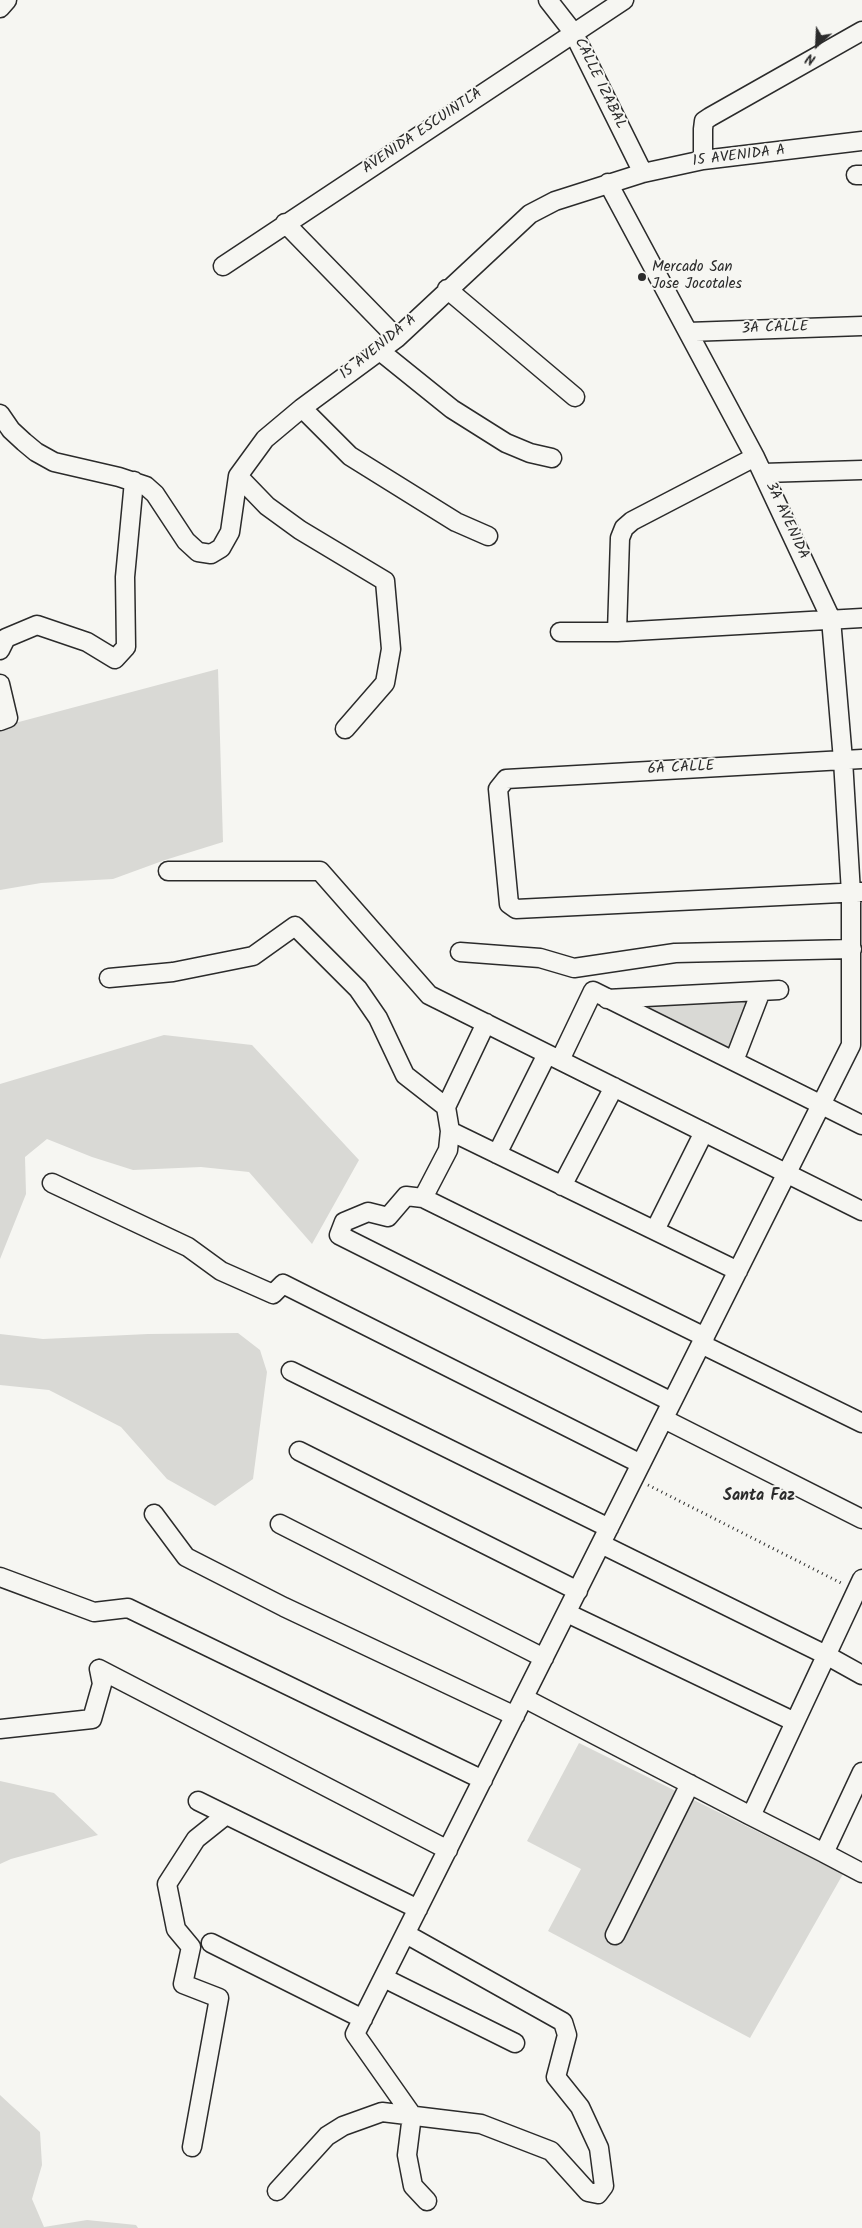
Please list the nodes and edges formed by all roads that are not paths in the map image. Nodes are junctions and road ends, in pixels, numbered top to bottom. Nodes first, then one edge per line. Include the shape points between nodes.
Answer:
1 (548, 0) edge
2 (624, 0) edge
3 (862, 31) edge
4 (573, 32) junction
5 (862, 141) edge
6 (704, 160) junction
7 (642, 173) junction
8 (608, 183) junction
9 (286, 223) junction
10 (223, 266) dead end
11 (447, 289) junction
12 (862, 326) edge
13 (688, 332) junction
14 (397, 338) junction
15 (380, 352) junction
16 (574, 397) dead end
17 (302, 408) junction
18 (0, 414) edge
19 (756, 457) junction
20 (552, 458) dead end
21 (862, 470) edge
22 (763, 473) junction
23 (238, 476) junction
24 (134, 481) junction
25 (488, 536) dead end
26 (862, 618) edge
27 (831, 619) junction
28 (560, 632) dead end
29 (617, 632) junction
30 (0, 650) edge
31 (0, 684) edge
32 (0, 721) edge
33 (345, 729) dead end
34 (862, 759) edge
35 (843, 760) junction
36 (168, 871) dead end
37 (856, 892) edge
38 (852, 949) junction
39 (460, 952) dead end
40 (109, 978) dead end
41 (606, 999) junction
42 (486, 1023) junction
43 (862, 1052) edge
44 (554, 1057) junction
45 (844, 1057) junction
46 (734, 1061) junction
47 (614, 1087) junction
48 (821, 1104) junction
49 (446, 1107) junction
50 (862, 1125) edge
51 (450, 1131) junction
52 (704, 1132) junction
53 (497, 1154) junction
54 (786, 1173) junction
55 (52, 1183) dead end
56 (562, 1186) junction
57 (423, 1198) junction
58 (862, 1211) edge
59 (655, 1230) junction
60 (738, 1271) junction
61 (703, 1340) junction
62 (291, 1371) dead end
63 (672, 1402) junction
64 (664, 1420) junction
65 (862, 1423) edge
66 (299, 1451) dead end
67 (638, 1471) junction
68 (154, 1514) dead end
69 (862, 1519) edge
70 (280, 1524) dead end
71 (609, 1528) junction
72 (601, 1544) junction
73 (0, 1577) edge
74 (860, 1588) edge
75 (578, 1591) junction
76 (567, 1612) junction
77 (826, 1655) junction
78 (544, 1658) junction
79 (862, 1675) edge
80 (524, 1698) junction
81 (515, 1716) junction
82 (795, 1722) junction
83 (0, 1729) edge
84 (483, 1780) junction
85 (860, 1780) edge
86 (690, 1784) junction
87 (198, 1801) dead end
88 (226, 1815) junction
89 (751, 1816) junction
90 (448, 1850) junction
91 (824, 1853) junction
92 (862, 1872) edge
93 (418, 1910) junction
94 (406, 1934) junction
95 (615, 1935) dead end
96 (211, 1942) dead end
97 (384, 1978) junction
98 (359, 2027) junction
99 (515, 2043) dead end
100 (412, 2114) junction
101 (192, 2147) dead end
102 (277, 2191) dead end
103 (427, 2201) dead end

1 - 4 street, CALLE IZABAL
2 - 4 street, AVENIDA ESCUINTLA
3 - 6 street via 704,121
4 - 7 street, CALLE IZABAL
4 - 9 street, AVENIDA ESCUINTLA
5 - 6 street, 15 AVENIDA A
6 - 7 street, 15 AVENIDA A
7 - 8 street, 15 AVENIDA A
8 - 11 street, 15 AVENIDA A via 554,201 530,214
8 - 13 street, 3A AVENIDA
9 - 10 street, AVENIDA ESCUINTLA
9 - 14 street
11 - 14 street, 15 AVENIDA A
11 - 16 street
12 - 13 street, 3A CALLE
13 - 19 street, 3A AVENIDA
14 - 15 street, 15 AVENIDA A
15 - 17 street, 15 AVENIDA A
15 - 20 street via 452,409 498,438 530,453
17 - 23 street, 15 AVENIDA A via 265,439
17 - 25 street via 350,456 456,522
18 - 24 street, 15 AVENIDA A via 24,442 54,462
19 - 22 street, 3A AVENIDA
19 - 29 street via 624,528 620,538
21 - 22 street
22 - 27 street, 3A AVENIDA
23 - 24 street, 15 AVENIDA A via 230,532 221,548 211,554 198,552 155,494
23 - 33 street via 267,506 300,530 386,581 391,649 385,683
24 - 30 street via 125,577 126,647 115,659 87,642 37,625 6,638
26 - 27 street
27 - 29 street
27 - 35 street, 3A AVENIDA
28 - 29 street
31 - 32 street via 8,718
34 - 35 street, 6A CALLE
35 - 37 street, 3A AVENIDA
35 - 37 street, 6A CALLE via 506,779 498,789 509,904 516,909
36 - 42 street via 320,870 429,995
37 - 38 street, 3A AVENIDA
38 - 39 street via 676,953 574,968 540,958
38 - 45 street, 3A AVENIDA via 850,1045
40 - 49 street via 173,972 253,956 295,926 358,989 378,1018 405,1075
41 - 44 street via 593,991
41 - 46 street
41 - 46 street via 770,991
42 - 44 street
42 - 49 street
43 - 45 street
44 - 47 street
44 - 53 street
45 - 48 street, 3A AVENIDA
46 - 48 street
47 - 52 street
47 - 56 street
48 - 50 street
48 - 54 street, 3A AVENIDA
49 - 51 street
51 - 53 street
51 - 57 street via 448,1150
52 - 54 street
52 - 59 street
53 - 56 street
54 - 58 street
54 - 60 street, 3A AVENIDA
55 - 67 street via 188,1247 221,1271 273,1294 283,1284
56 - 59 street
57 - 61 street
57 - 63 street via 406,1196 388,1217 368,1212 344,1222 339,1236
59 - 60 street
60 - 61 street, 3A AVENIDA
61 - 63 street, 3A AVENIDA
61 - 65 street
62 - 71 street
63 - 64 street, 3A AVENIDA
64 - 67 street, 3A AVENIDA
64 - 69 street
66 - 75 street
67 - 71 street, 3A AVENIDA
68 - 81 street via 186,1557
70 - 78 street
71 - 72 street, 3A AVENIDA
72 - 75 street, 3A AVENIDA
72 - 77 street
73 - 84 street via 94,1612 128,1608
74 - 77 street
75 - 76 street, 3A AVENIDA
76 - 78 street, 3A AVENIDA
76 - 82 street
77 - 79 street
77 - 82 street
78 - 80 street, 3A AVENIDA
80 - 81 street, 3A AVENIDA
80 - 86 street
81 - 84 street, 3A AVENIDA
82 - 89 street
83 - 90 street via 92,1719 102,1684 99,1669
84 - 90 street, 3A AVENIDA
85 - 91 street
86 - 89 street
86 - 95 street
87 - 88 street
88 - 93 street
88 - 101 street via 196,1838 167,1884 176,1929 191,1947 184,1984 219,1998
89 - 91 street
90 - 93 street, 3A AVENIDA
91 - 92 street
93 - 94 street, 3A AVENIDA
94 - 97 street, 3A AVENIDA
94 - 100 street via 563,2022 567,2035 556,2077 580,2107 599,2148 604,2186 598,2194 588,2192 551,2151 481,2124
96 - 98 street
97 - 98 street, 3A AVENIDA
97 - 99 street
98 - 100 street
100 - 102 street via 382,2112 343,2126 327,2136
100 - 103 street via 407,2155 413,2186

